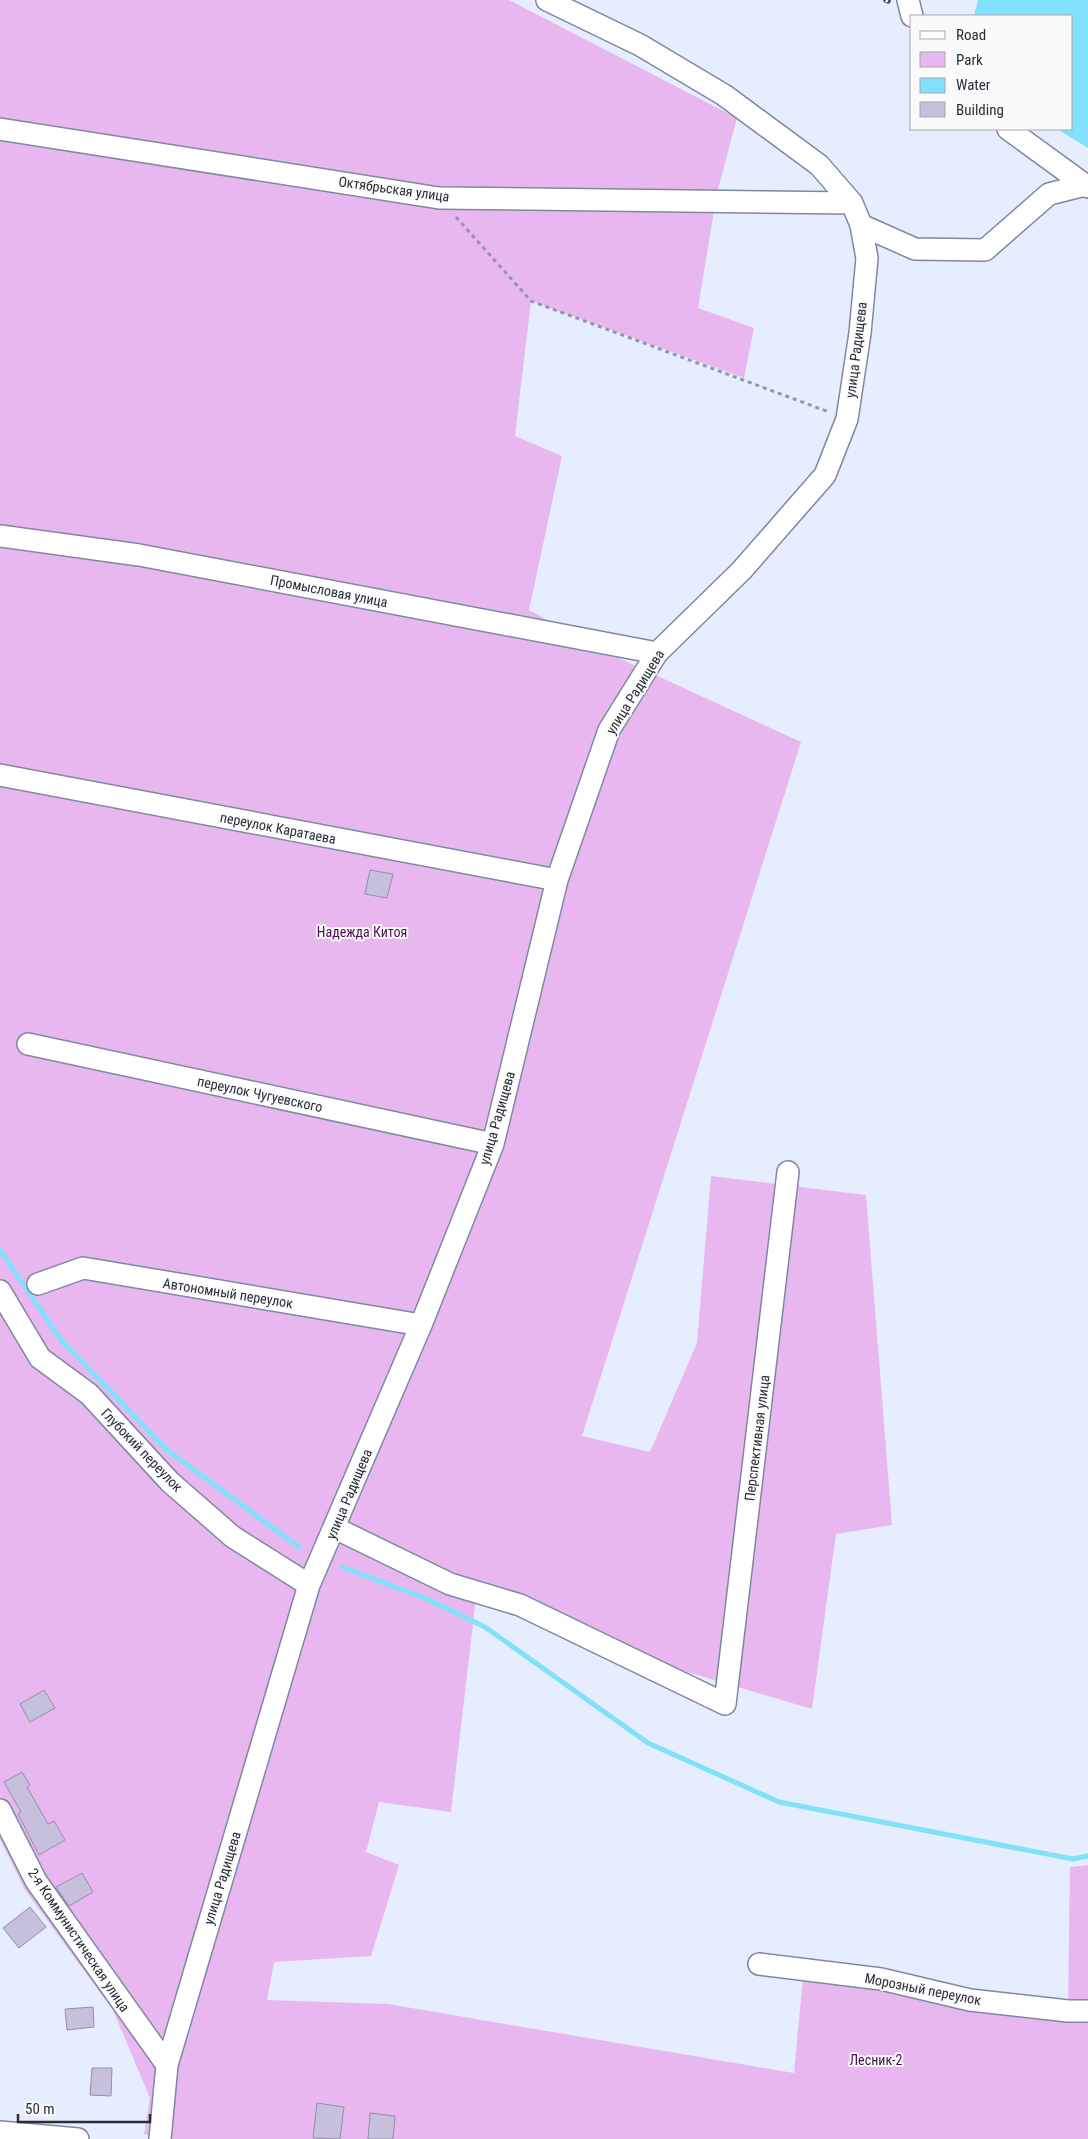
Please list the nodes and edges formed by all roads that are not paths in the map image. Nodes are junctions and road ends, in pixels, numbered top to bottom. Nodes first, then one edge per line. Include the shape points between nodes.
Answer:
1 (547, 0) edge
2 (908, 0) edge
3 (912, 15) edge
4 (0, 129) edge
5 (1009, 130) edge
6 (1086, 186) edge
7 (852, 203) junction
8 (861, 225) junction
9 (0, 536) edge
10 (656, 653) junction
11 (0, 775) edge
12 (557, 880) junction
13 (28, 1044) dead end
14 (492, 1144) junction
15 (788, 1172) dead end
16 (38, 1284) dead end
17 (0, 1292) edge
18 (421, 1325) junction
19 (335, 1528) junction
20 (309, 1585) junction
21 (0, 1810) edge
22 (759, 1964) dead end
23 (1088, 2011) edge
24 (166, 2065) junction
25 (0, 2132) edge
26 (78, 2139) edge
27 (160, 2139) edge

1 - 7 street, улица Радищева via 640,45 724,95 819,165
2 - 3 street
4 - 7 street, Октябрьская улица via 439,198
5 - 6 street
6 - 8 street via 1049,194 985,250 915,249
7 - 8 street, улица Радищева
8 - 10 street, улица Радищева via 867,258 860,333 847,419 825,475 742,570
9 - 10 street, Промысловая улица via 139,555
10 - 12 street, улица Радищева via 609,730
11 - 12 street, переулок Каратаева
12 - 14 street, улица Радищева
13 - 14 street, переулок Чугуевского
14 - 18 street, улица Радищева
15 - 19 street, Перспективная улица via 725,1704 520,1605 450,1584
16 - 18 street, Автономный переулок via 83,1268
17 - 20 street, Глубокий переулок via 40,1358 89,1394 170,1482 233,1537
18 - 19 street, улица Радищева
19 - 20 street, улица Радищева
20 - 24 street, улица Радищева
21 - 24 street, 2-я Коммунистическая улица via 36,1881
22 - 23 street, Морозный переулок via 881,1979 970,2000
24 - 27 street, улица Радищева
25 - 26 street

